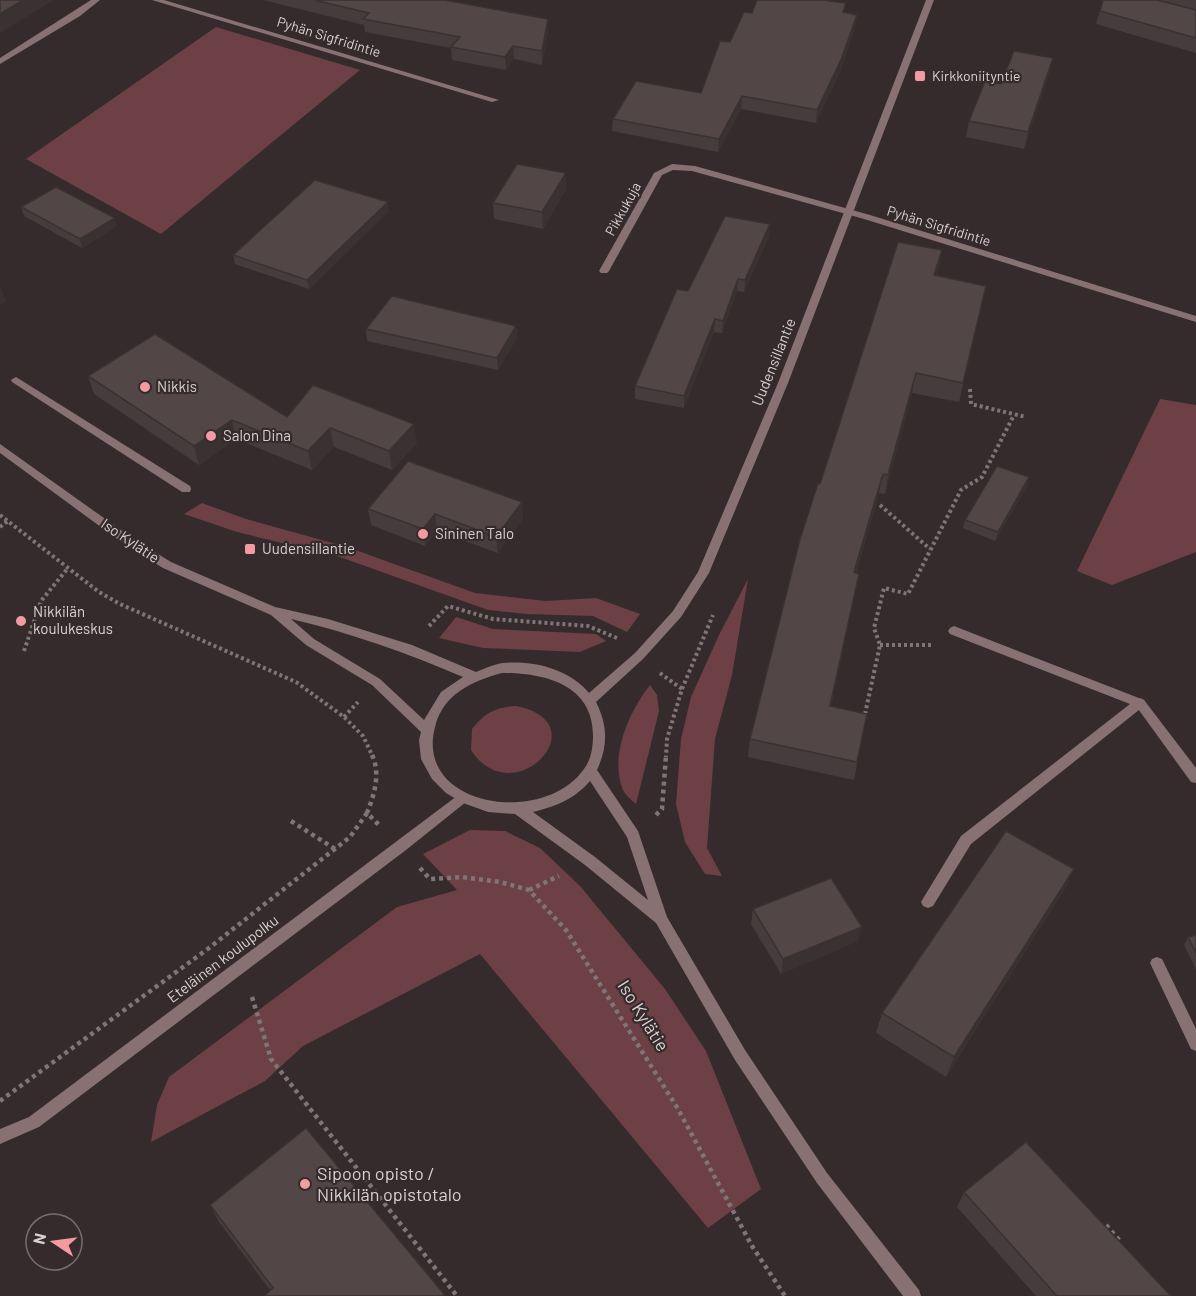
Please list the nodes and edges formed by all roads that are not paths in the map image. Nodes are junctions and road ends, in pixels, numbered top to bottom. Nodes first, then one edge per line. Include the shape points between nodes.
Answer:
1 (96, 0) edge
2 (156, 0) edge
3 (930, 0) edge
4 (0, 62) edge
5 (495, 100) dead end
6 (672, 167) joint
7 (848, 213) junction
8 (604, 271) dead end
9 (1196, 319) edge
10 (16, 380) dead end
11 (0, 448) edge
12 (186, 489) dead end
13 (273, 611) junction
14 (954, 631) dead end
15 (474, 675) junction
16 (589, 701) junction
17 (1140, 703) junction
18 (426, 729) junction
19 (591, 772) junction
20 (1196, 778) edge
21 (461, 798) junction
22 (519, 809) junction
23 (927, 902) dead end
24 (662, 919) junction
25 (1157, 963) dead end
26 (1196, 1044) edge
27 (0, 1137) edge
28 (914, 1296) edge

1 - 4 street
2 - 5 street, Pyhän Sigfridintie
3 - 7 street, Uudensillantie
6 - 7 street, Pyhän Sigfridintie via 692,168
6 - 8 street, Pikkukuja via 658,173
7 - 9 street, Pyhän Sigfridintie
7 - 16 street, Uudensillantie via 783,383 703,573 677,614 639,657
10 - 12 street
11 - 13 street, Iso Kylätie via 167,565
13 - 15 street, Iso Kylätie via 328,623
13 - 18 street, Iso Kylätie via 310,642 376,682
14 - 17 street
15 - 16 street via 502,668 531,668 568,681
15 - 18 street via 450,690 435,708
16 - 19 street via 598,718 600,737
17 - 20 street
17 - 23 street via 966,840
18 - 21 street via 426,749 432,768
19 - 22 street via 573,790 556,799
19 - 24 street via 633,835
21 - 22 street via 496,808
21 - 27 street, Eteläinen koulupolku via 34,1122
22 - 24 street
24 - 28 street via 740,1054 822,1178
25 - 26 street

